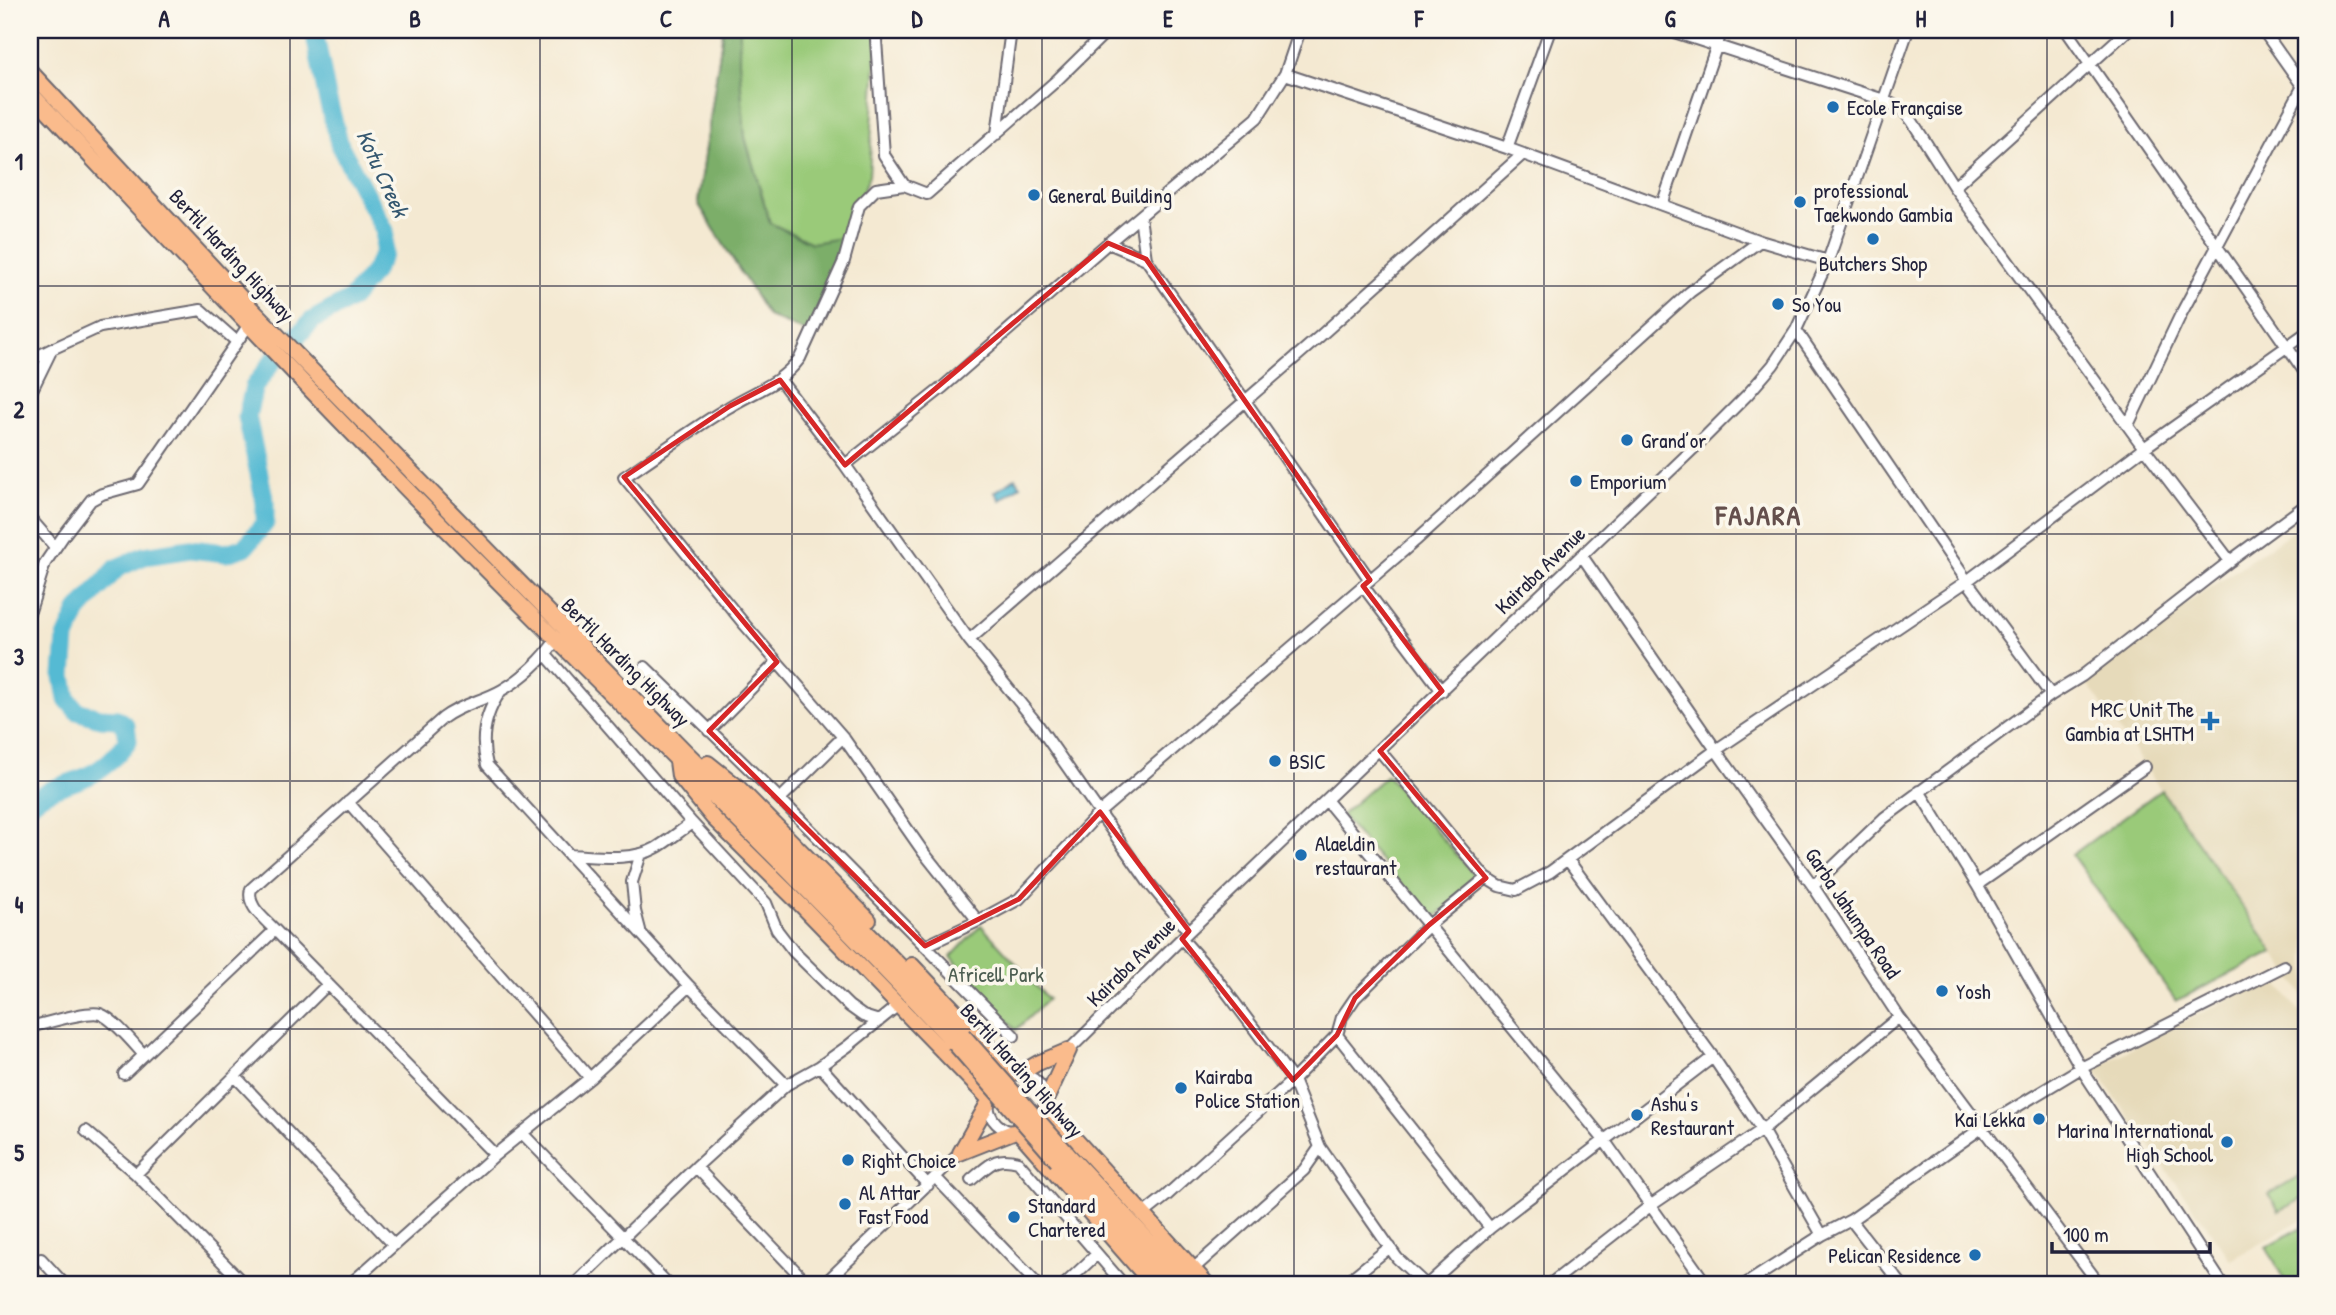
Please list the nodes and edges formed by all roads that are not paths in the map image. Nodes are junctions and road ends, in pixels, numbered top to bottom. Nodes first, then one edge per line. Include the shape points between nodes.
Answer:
1 (878, 30) edge
2 (1011, 30) edge
3 (1108, 30) edge
4 (1300, 30) edge
5 (1549, 30) edge
6 (1668, 30) edge
7 (1722, 30) edge
8 (1908, 30) edge
9 (2066, 30) edge
10 (2128, 30) edge
11 (2263, 30) edge
12 (1716, 47) junction
13 (2090, 64) junction
14 (30, 71) edge
15 (1285, 74) junction
16 (2305, 88) edge
17 (30, 92) edge
18 (1884, 100) junction
19 (997, 134) junction
20 (1507, 148) junction
21 (1523, 154) junction
22 (904, 185) junction
23 (1954, 187) junction
24 (1662, 205) junction
25 (1140, 217) junction
26 (1760, 241) junction
27 (1108, 243) junction
28 (2217, 245) junction
29 (1146, 259) junction
30 (1828, 261) junction
31 (248, 326) junction
32 (1796, 330) junction
33 (2306, 333) edge
34 (268, 335) junction
35 (236, 341) junction
36 (2286, 347) junction
37 (52, 349) junction
38 (30, 360) edge
39 (2306, 373) edge
40 (30, 376) edge
41 (780, 380) junction
42 (32, 391) edge
43 (1246, 400) junction
44 (2128, 425) junction
45 (2144, 448) junction
46 (845, 465) junction
47 (2306, 506) edge
48 (30, 518) edge
49 (55, 547) junction
50 (1582, 556) junction
51 (2230, 561) junction
52 (1967, 581) junction
53 (1366, 583) junction
54 (30, 611) edge
55 (557, 638) junction
56 (969, 640) junction
57 (546, 655) junction
58 (776, 662) junction
59 (645, 667) dead end
60 (501, 691) junction
61 (1442, 691) junction
62 (2050, 695) junction
63 (709, 731) junction
64 (843, 737) junction
65 (1716, 750) junction
66 (1380, 751) junction
67 (681, 755) junction
68 (2145, 766) dead end
69 (698, 773) junction
70 (1919, 791) junction
71 (780, 799) junction
72 (1327, 801) junction
73 (348, 802) junction
74 (1100, 813) junction
75 (692, 822) junction
76 (641, 854) junction
77 (569, 855) junction
78 (1568, 860) junction
79 (1486, 878) junction
80 (1977, 885) junction
81 (1813, 886) junction
82 (978, 921) junction
83 (1429, 925) junction
84 (275, 930) junction
85 (641, 934) junction
86 (1186, 935) junction
87 (925, 946) junction
88 (2284, 966) dead end
89 (328, 984) junction
90 (689, 986) junction
91 (897, 1006) junction
92 (1899, 1017) junction
93 (879, 1021) junction
94 (30, 1027) edge
95 (1337, 1035) junction
96 (1014, 1036) dead end
97 (1069, 1050) junction
98 (144, 1055) junction
99 (1713, 1057) junction
100 (820, 1066) junction
101 (2081, 1068) junction
102 (1018, 1073) junction
103 (124, 1074) dead end
104 (235, 1076) junction
105 (590, 1078) junction
106 (1293, 1080) junction
107 (786, 1085) junction
108 (988, 1102) junction
109 (1046, 1104) junction
110 (1983, 1127) junction
111 (1762, 1130) junction
112 (86, 1131) dead end
113 (1016, 1132) junction
114 (522, 1133) junction
115 (1604, 1140) junction
116 (1320, 1147) junction
117 (960, 1153) junction
118 (495, 1155) junction
119 (696, 1167) junction
120 (136, 1174) junction
121 (971, 1180) dead end
122 (932, 1181) junction
123 (1650, 1206) junction
124 (1142, 1215) junction
125 (1851, 1220) junction
126 (1490, 1228) junction
127 (1822, 1235) junction
128 (625, 1238) junction
129 (394, 1245) junction
130 (1390, 1247) junction
131 (1096, 1255) junction
132 (41, 1259) dead end
133 (1194, 1269) junction
134 (65, 1285) edge
135 (245, 1285) edge
136 (349, 1285) edge
137 (574, 1285) edge
138 (669, 1285) edge
139 (809, 1285) edge
140 (823, 1285) edge
141 (1038, 1285) edge
142 (1064, 1285) edge
143 (1124, 1285) edge
144 (1153, 1285) edge
145 (1171, 1285) edge
146 (1190, 1285) edge
147 (1208, 1285) edge
148 (1343, 1285) edge
149 (1426, 1285) edge
150 (1549, 1285) edge
151 (1707, 1285) edge
152 (1744, 1285) edge
153 (1902, 1285) edge
154 (2100, 1285) edge
155 (2223, 1285) edge

1 - 22 street via 884,155
2 - 19 street
3 - 19 street
4 - 15 street
5 - 20 street
6 - 12 street
7 - 12 street
8 - 18 street, Kairaba Avenue
9 - 13 street
10 - 13 street
11 - 16 street
12 - 18 street
12 - 24 street
13 - 23 street
13 - 28 street
14 - 34 main road, Bertil Harding Highway
15 - 20 street
15 - 25 street via 1257,118
16 - 28 street
17 - 31 main road, Bertil Harding Highway
18 - 23 street via 1912,121
18 - 30 street, Kairaba Avenue
19 - 22 street via 927,194
20 - 21 street
21 - 24 street
21 - 43 street
22 - 41 street via 876,188 859,205 844,261 800,358
23 - 44 street
24 - 26 street
25 - 27 street
25 - 29 street
26 - 30 street
26 - 53 street via 1690,292
27 - 29 street
27 - 46 street via 943,387
28 - 36 street
28 - 44 street
29 - 43 street
30 - 32 street, Kairaba Avenue
31 - 34 main road, Bertil Harding Highway
31 - 35 street
32 - 50 street, Kairaba Avenue via 1748,394
32 - 52 street
33 - 36 street
34 - 55 main road, Bertil Harding Highway via 283,362
34 - 67 main road, Bertil Harding Highway via 293,351
35 - 37 street via 201,310 100,327
35 - 49 street via 138,484 91,500
36 - 39 street
36 - 45 street
37 - 38 street
37 - 42 street
40 - 42 street
41 - 46 street
41 - 58 street via 730,406 624,477
43 - 53 street
43 - 56 street
44 - 45 street
45 - 51 street
45 - 52 street
46 - 56 street
47 - 51 street
48 - 49 street
49 - 54 street
50 - 61 street, Kairaba Avenue
50 - 65 street, Garba Jahumpa Road
51 - 62 street
52 - 62 street
52 - 65 street
53 - 61 street
53 - 74 street
55 - 57 street
55 - 67 main road, Bertil Harding Highway
56 - 74 street via 1038,725
57 - 60 street
57 - 75 street
58 - 63 street
58 - 64 street
59 - 63 street
60 - 73 street via 443,718
60 - 77 street via 486,723 487,765
61 - 66 street, Kairaba Avenue
62 - 70 street
63 - 71 street
64 - 71 street
64 - 82 street
65 - 78 street
65 - 81 street, Garba Jahumpa Road
66 - 72 street, Kairaba Avenue
66 - 79 street
67 - 69 main road, Bertil Harding Highway
67 - 91 main road via 679,776 713,818
67 - 102 main road via 709,764 738,787
68 - 80 street
69 - 145 main road, Bertil Harding Highway, bridge via 895,978
69 - 146 main road, Bertil Harding Highway, bridge via 802,866 904,970
70 - 80 street
70 - 81 street
71 - 87 street
72 - 83 street
72 - 86 street, Kairaba Avenue
73 - 84 street via 251,889 250,902
73 - 105 street
74 - 82 street via 1018,899
74 - 86 street
75 - 76 street
75 - 93 street via 766,903 777,930 794,953 849,1006
76 - 77 street
76 - 85 street via 632,883
77 - 85 street
78 - 79 street via 1516,890
78 - 99 street
79 - 83 street
80 - 101 street
81 - 92 street, Garba Jahumpa Road
82 - 87 street
83 - 95 street via 1355,998
83 - 115 street
84 - 89 street
84 - 98 street
85 - 90 street
86 - 97 street, Kairaba Avenue
86 - 106 street
87 - 96 street
88 - 101 street
89 - 104 street
89 - 118 street
90 - 105 street
90 - 107 street
91 - 93 street
91 - 108 main road
92 - 110 street, Garba Jahumpa Road
92 - 111 street
93 - 100 street
94 - 98 street via 99,1014
95 - 106 street
95 - 126 street
97 - 102 main road
97 - 109 main road
98 - 103 street
99 - 111 street
99 - 115 street
100 - 107 street
100 - 122 street
101 - 110 street
101 - 155 street
102 - 108 street via 997,1081
102 - 109 street via 1038,1082
104 - 120 street
104 - 129 street
105 - 114 street
106 - 116 street
106 - 124 street
107 - 119 street
108 - 113 street via 996,1123
108 - 117 main road
109 - 113 street via 1037,1124
109 - 124 main road
110 - 125 street
110 - 154 street, Garba Jahumpa Road
111 - 123 street
111 - 127 street
112 - 120 street
113 - 117 main road
113 - 144 main road
114 - 118 street
114 - 128 street
115 - 123 street
115 - 126 street
116 - 130 street
116 - 133 street via 1304,1170
117 - 122 street
118 - 129 street
119 - 128 street
119 - 139 street
120 - 135 street
121 - 131 street via 996,1160 1018,1162
122 - 140 street
122 - 141 street
123 - 150 street
123 - 151 street
124 - 133 main road
125 - 127 street
125 - 153 street
126 - 149 street
127 - 152 street
128 - 137 street
128 - 138 street
129 - 136 street
130 - 148 street
130 - 149 street
131 - 142 street
131 - 143 street
132 - 134 street
133 - 147 main road

